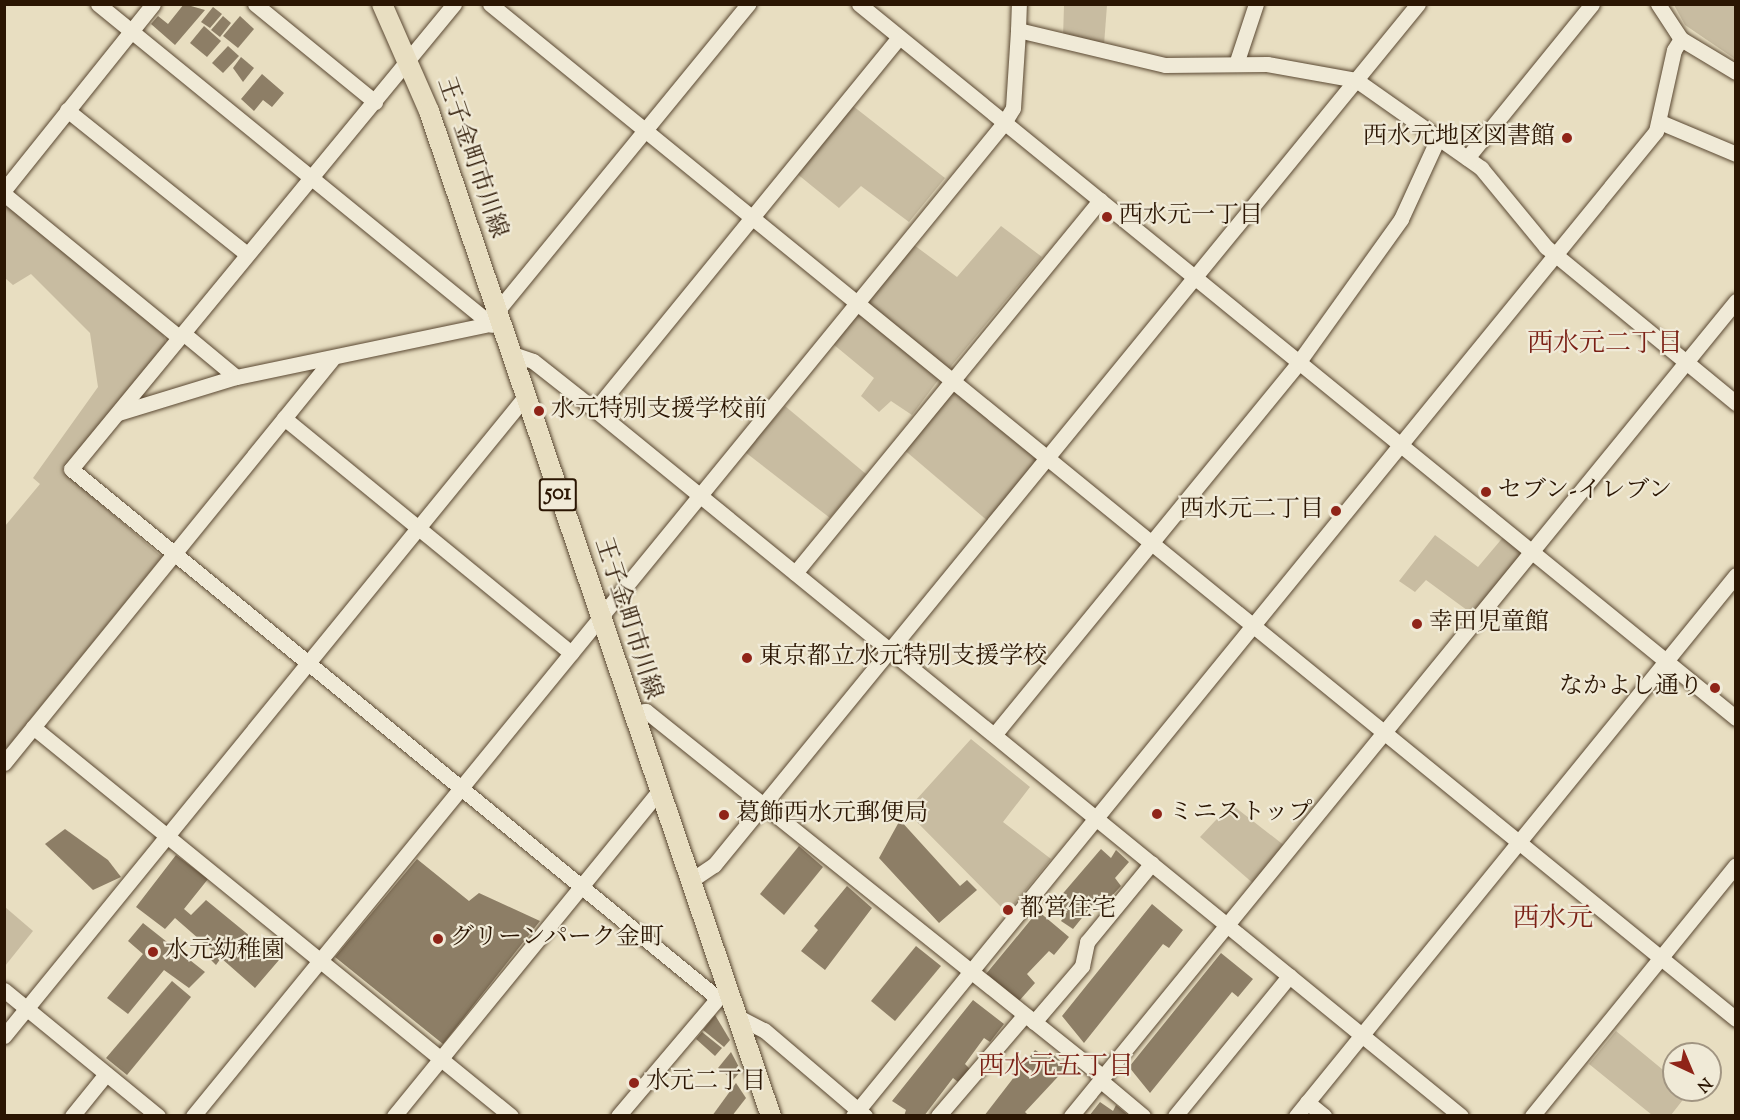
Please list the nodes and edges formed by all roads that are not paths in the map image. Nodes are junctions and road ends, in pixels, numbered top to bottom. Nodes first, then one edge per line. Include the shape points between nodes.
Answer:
1 (98, 4) edge
2 (153, 4) edge
3 (255, 4) edge
4 (382, 4) edge
5 (454, 4) edge
6 (490, 4) edge
7 (748, 4) edge
8 (859, 4) edge
9 (1019, 4) edge
10 (1257, 4) edge
11 (1418, 4) edge
12 (1592, 4) edge
13 (1658, 4) edge
14 (1018, 30) junction
15 (131, 31) junction
16 (899, 37) junction
17 (1682, 39) junction
18 (409, 59) junction
19 (1236, 64) junction
20 (1736, 72) edge
21 (1356, 80) junction
22 (375, 102) junction
23 (68, 110) junction
24 (1660, 122) junction
25 (1004, 123) junction
26 (645, 131) junction
27 (1438, 138) junction
28 (1736, 154) edge
29 (1467, 158) junction
30 (310, 178) junction
31 (4, 192) edge
32 (1100, 200) junction
33 (752, 218) junction
34 (247, 254) junction
35 (1555, 255) junction
36 (1195, 278) junction
37 (1736, 300) edge
38 (857, 304) junction
39 (496, 320) junction
40 (181, 335) junction
41 (510, 353) junction
42 (333, 358) junction
43 (1298, 363) junction
44 (1687, 363) junction
45 (236, 377) junction
46 (953, 381) junction
47 (524, 398) junction
48 (1736, 402) edge
49 (595, 410) junction
50 (118, 413) junction
51 (284, 418) junction
52 (1400, 444) junction
53 (1047, 457) junction
54 (699, 496) junction
55 (417, 528) junction
56 (1152, 542) junction
57 (1532, 552) junction
58 (174, 553) junction
59 (795, 573) junction
60 (1736, 575) edge
61 (601, 617) junction
62 (1252, 624) junction
63 (889, 651) junction
64 (572, 653) junction
65 (1665, 661) junction
66 (309, 662) junction
67 (632, 713) junction
68 (1736, 718) edge
69 (33, 728) junction
70 (1385, 732) junction
71 (994, 735) junction
72 (4, 762) edge
73 (462, 788) junction
74 (659, 791) junction
75 (763, 805) junction
76 (1095, 817) junction
77 (168, 835) junction
78 (1518, 842) junction
79 (1152, 863) junction
80 (1736, 864) edge
81 (690, 881) junction
82 (581, 885) junction
83 (1227, 925) junction
84 (1659, 957) junction
85 (320, 960) junction
86 (968, 972) junction
87 (1289, 976) junction
88 (4, 990) edge
89 (721, 993) junction
90 (27, 1008) junction
91 (736, 1016) junction
92 (1029, 1019) junction
93 (1736, 1019) edge
94 (1361, 1034) junction
95 (4, 1036) edge
96 (441, 1058) junction
97 (106, 1074) junction
98 (1101, 1078) junction
99 (1307, 1102) junction
100 (859, 1113) edge
101 (72, 1116) edge
102 (158, 1116) edge
103 (193, 1116) edge
104 (394, 1116) edge
105 (511, 1116) edge
106 (618, 1116) edge
107 (771, 1116) edge
108 (938, 1116) edge
109 (1071, 1116) edge
110 (1143, 1116) edge
111 (1175, 1116) edge
112 (1296, 1116) edge
113 (1324, 1116) edge
114 (1461, 1116) edge
115 (1532, 1116) edge

1 - 15 street
2 - 15 street
3 - 22 street
4 - 18 main road, 王子金町市川線 / 501
5 - 18 street
6 - 26 street
7 - 26 street
8 - 16 street
9 - 14 street
10 - 19 street
11 - 21 street
12 - 29 street
13 - 17 street
14 - 19 street via 1165,65
14 - 25 street via 1013,108
15 - 23 street
15 - 30 street
16 - 25 street
16 - 33 street
17 - 20 street
17 - 24 street via 1674,50
18 - 22 street
18 - 39 main road, 王子金町市川線 / 501
19 - 21 street via 1329,71
21 - 27 street
21 - 36 street
22 - 30 street
23 - 31 street
23 - 34 street
24 - 28 street
24 - 35 street
25 - 32 street
25 - 38 street
26 - 33 street
26 - 39 street
27 - 29 street
27 - 43 street via 1411,204
29 - 35 street
30 - 34 street
30 - 39 street
31 - 40 street
32 - 36 street
32 - 46 street
33 - 38 street
33 - 49 street
34 - 40 street
35 - 44 street
35 - 52 street
36 - 43 street
36 - 53 street
37 - 44 street
38 - 46 street
38 - 54 street
39 - 41 main road, 王子金町市川線 / 501
39 - 42 street
40 - 45 street
40 - 50 street
41 - 47 main road, 王子金町市川線 / 501
41 - 49 street via 533,361
42 - 45 street
42 - 51 street
43 - 52 street
43 - 56 street
44 - 48 street
44 - 57 street
45 - 50 street
46 - 53 street
46 - 59 street
47 - 55 street
47 - 61 main road, 王子金町市川線 / 501
49 - 54 street
50 - 58 street via 71,469
51 - 55 street
51 - 58 street
52 - 57 street
52 - 62 street
53 - 56 street
53 - 63 street
54 - 59 street
54 - 61 street
55 - 64 street
55 - 66 street
56 - 62 street
56 - 71 street
57 - 65 street
57 - 70 street
58 - 66 street
58 - 69 street
59 - 63 street
60 - 65 street
61 - 64 street
61 - 67 main road, 王子金町市川線 / 501
62 - 70 street
62 - 76 street
63 - 71 street
63 - 75 street
64 - 73 street
65 - 68 street
65 - 78 street
66 - 73 street
66 - 77 street
67 - 74 main road, 王子金町市川線 / 501
67 - 75 street via 646,711
69 - 72 street
69 - 77 street
70 - 78 street
70 - 83 street
71 - 76 street
73 - 82 street
73 - 85 street
74 - 81 main road, 王子金町市川線 / 501
74 - 82 street
75 - 81 street via 714,865
75 - 86 street
76 - 79 street
76 - 86 street
77 - 85 street
77 - 90 street
78 - 84 street
78 - 94 street
79 - 83 street
79 - 92 street via 1087,942 1082,966
80 - 84 street
81 - 89 main road, 王子金町市川線 / 501
82 - 89 street
82 - 96 street
83 - 87 street
83 - 98 street
84 - 93 street
84 - 115 street
85 - 96 street
85 - 103 street
86 - 92 street
86 - 100 street
87 - 94 street
87 - 111 street
88 - 90 street
89 - 91 main road, 王子金町市川線 / 501
89 - 106 street
90 - 95 street
90 - 97 street
91 - 100 street via 764,1030
91 - 107 main road, 王子金町市川線 / 501
92 - 98 street
92 - 108 street
94 - 99 street
94 - 114 street
96 - 104 street
96 - 105 street
97 - 101 street
97 - 102 street
98 - 109 street
98 - 110 street
99 - 112 street
99 - 113 street

